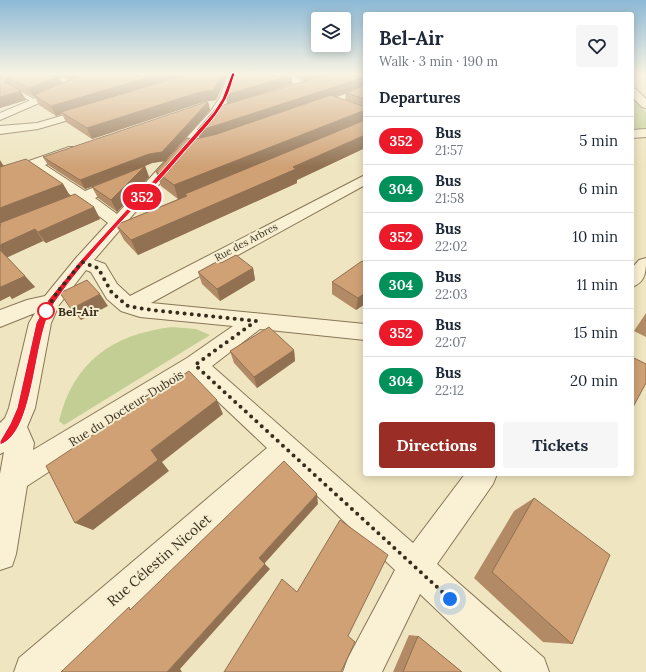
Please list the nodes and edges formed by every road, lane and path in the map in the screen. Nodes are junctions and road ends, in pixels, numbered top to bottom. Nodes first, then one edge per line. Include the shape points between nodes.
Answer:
1 (30, 104) edge
2 (219, 104) edge
3 (325, 104) edge
4 (338, 104) edge
5 (103, 106) edge
6 (350, 109) edge
7 (302, 112) edge
8 (0, 116) edge
9 (38, 126) junction
10 (0, 130) edge
11 (646, 133) edge
12 (634, 134) edge
13 (85, 147) edge
14 (34, 164) junction
15 (170, 165) junction
16 (0, 176) edge
17 (363, 180) edge
18 (84, 197) junction
19 (118, 223) junction
20 (138, 223) edge
21 (0, 231) edge
22 (82, 262) junction
23 (646, 264) edge
24 (634, 278) edge
25 (51, 302) junction
26 (128, 306) junction
27 (0, 320) edge
28 (256, 321) junction
29 (363, 332) edge
30 (195, 365) junction
31 (7, 434) edge
32 (286, 449) junction
33 (482, 476) edge
34 (13, 478) junction
35 (0, 554) edge
36 (415, 567) junction
37 (33, 672) edge
38 (362, 672) edge
39 (530, 672) edge

1 - 8 street
2 - 15 street via 192,147
3 - 7 street
4 - 6 street
5 - 9 street
9 - 10 street
9 - 14 street via 51,129 57,139
11 - 12 street
13 - 14 street
14 - 16 street
14 - 18 street
15 - 18 street via 158,167
15 - 19 street
17 - 26 street, Rue des Arbres
18 - 19 street
18 - 21 street
19 - 20 street
19 - 22 street
22 - 25 street
22 - 26 street via 98,268 112,293
23 - 24 street
25 - 27 street via 34,304
25 - 31 street via 40,323 22,408
26 - 28 street via 162,312
28 - 29 street
28 - 30 street, Rue du Docteur-Dubois
30 - 32 street
30 - 34 street, Rue du Docteur-Dubois
31 - 34 street via 20,443
32 - 36 street
32 - 37 street, Rue Célestin Nicolet
33 - 36 street
34 - 35 street
36 - 38 street
36 - 39 street

